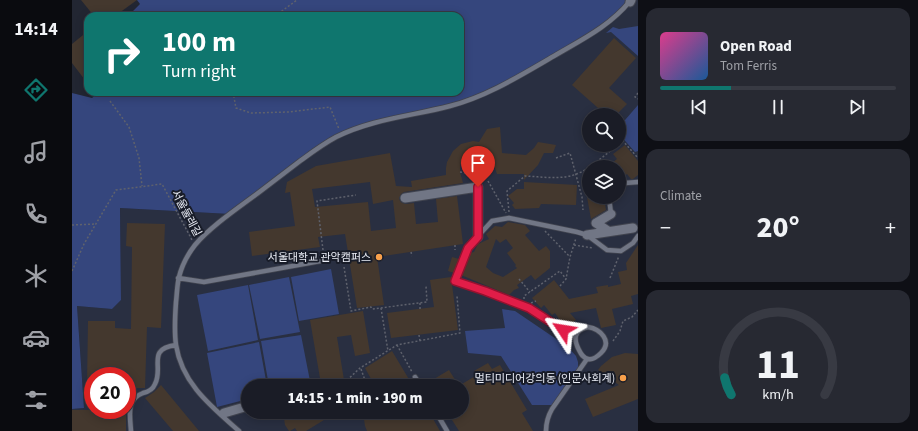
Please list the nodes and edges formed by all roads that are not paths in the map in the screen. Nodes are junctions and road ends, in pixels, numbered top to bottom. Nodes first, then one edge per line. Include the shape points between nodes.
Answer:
1 (630, 0) edge
2 (638, 182) edge
3 (626, 183) edge
4 (405, 198) dead end
5 (610, 204) edge
6 (611, 214) joint
7 (608, 232) junction
8 (635, 232) edge
9 (587, 235) junction
10 (478, 237) junction
11 (326, 260) dead end
12 (178, 278) junction
13 (575, 337) junction
14 (176, 346) junction
15 (587, 359) junction
16 (241, 408) edge
17 (224, 412) dead end
18 (440, 419) edge
19 (131, 431) edge
20 (239, 431) edge
21 (447, 431) edge
22 (546, 431) edge

1 - 12 lane via 616,16 596,31 493,90 450,106 351,130 314,150 208,231 185,260
2 - 3 lane
4 - 10 street via 478,187
5 - 6 lane
6 - 7 street via 596,223
7 - 8 street
7 - 9 street
8 - 9 lane via 634,243 621,251 607,250
9 - 10 lane via 509,218 492,221
10 - 13 lane via 468,248 455,281 529,308
11 - 12 lane via 204,282
12 - 14 lane
13 - 15 lane via 577,346
13 - 15 lane via 580,330 588,327 604,336 604,349 596,357
14 - 19 lane via 162,350 159,355 157,381 154,387 134,398 130,413
14 - 20 lane via 182,368 192,385
15 - 22 lane via 552,409
16 - 17 street
18 - 21 lane

